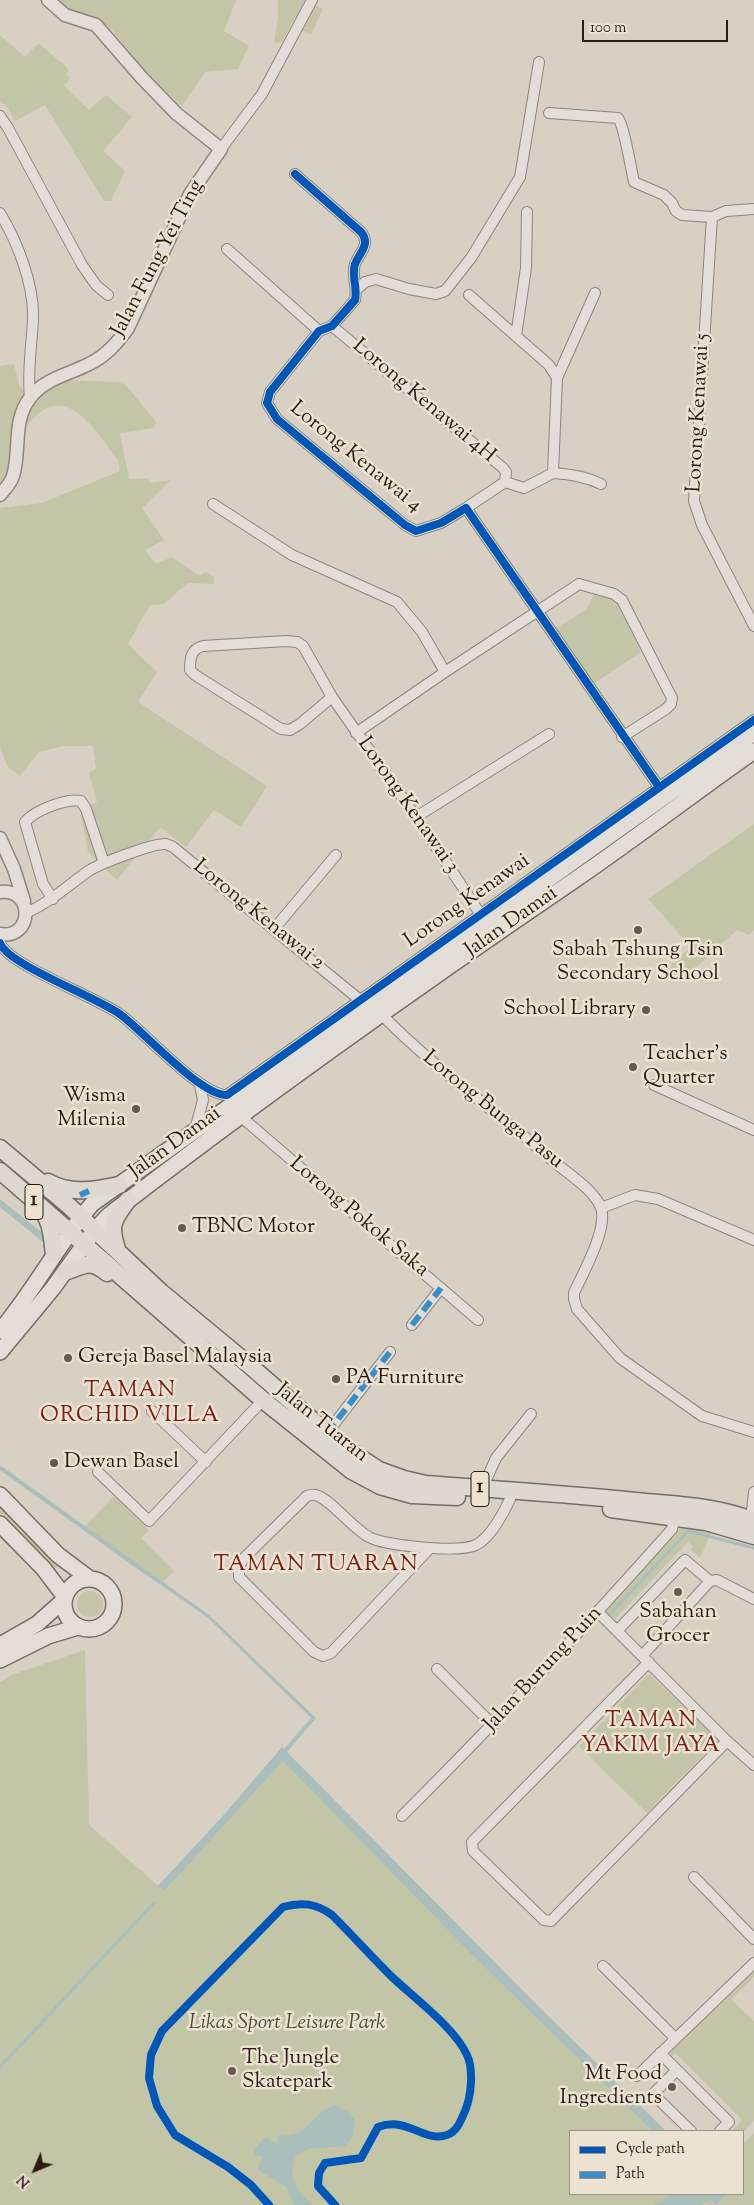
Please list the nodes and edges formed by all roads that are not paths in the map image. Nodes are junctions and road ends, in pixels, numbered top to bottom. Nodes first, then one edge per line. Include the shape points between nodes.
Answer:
1 (48, 0) edge
2 (312, 0) edge
3 (539, 62) dead end
4 (550, 113) dead end
5 (0, 116) edge
6 (221, 149) junction
7 (295, 174) dead end
8 (754, 209) edge
9 (527, 212) dead end
10 (0, 213) edge
11 (712, 217) junction
12 (227, 248) dead end
13 (356, 290) junction
14 (595, 293) dead end
15 (108, 295) dead end
16 (469, 295) dead end
17 (332, 326) junction
18 (319, 331) junction
19 (516, 336) junction
20 (557, 378) junction
21 (30, 398) junction
22 (552, 473) junction
23 (505, 482) junction
24 (601, 484) dead end
25 (0, 494) edge
26 (213, 504) dead end
27 (466, 508) junction
28 (538, 612) junction
29 (754, 626) edge
30 (445, 672) junction
31 (332, 697) junction
32 (754, 720) edge
33 (356, 733) junction
34 (549, 734) dead end
35 (754, 734) edge
36 (622, 737) junction
37 (754, 750) edge
38 (659, 787) junction
39 (416, 817) junction
40 (0, 838) edge
41 (336, 855) dead end
42 (104, 863) junction
43 (0, 892) edge
44 (53, 899) junction
45 (25, 908) junction
46 (481, 915) junction
47 (274, 929) junction
48 (0, 934) edge
49 (0, 943) edge
50 (360, 1000) junction
51 (382, 1015) junction
52 (200, 1085) junction
53 (654, 1085) dead end
54 (238, 1115) junction
55 (195, 1130) junction
56 (754, 1130) edge
57 (7, 1153) edge
58 (0, 1171) edge
59 (119, 1185) junction
60 (128, 1200) junction
61 (34, 1202) junction
62 (601, 1208) junction
63 (81, 1217) junction
64 (94, 1231) junction
65 (69, 1232) junction
66 (754, 1240) edge
67 (84, 1245) junction
68 (118, 1253) junction
69 (54, 1255) junction
70 (65, 1272) junction
71 (441, 1288) junction
72 (151, 1304) junction
73 (478, 1320) dead end
74 (412, 1325) dead end
75 (0, 1330) edge
76 (0, 1352) edge
77 (390, 1352) dead end
78 (263, 1400) junction
79 (152, 1411) dead end
80 (531, 1414) dead end
81 (754, 1432) edge
82 (327, 1433) junction
83 (206, 1462) junction
84 (98, 1472) dead end
85 (482, 1489) junction
86 (0, 1495) edge
87 (754, 1498) edge
88 (510, 1499) junction
89 (675, 1517) junction
90 (753, 1521) edge
91 (0, 1524) edge
92 (754, 1536) edge
93 (430, 1548) junction
94 (90, 1579) junction
95 (710, 1581) junction
96 (64, 1599) junction
97 (754, 1599) edge
98 (598, 1612) junction
99 (78, 1627) junction
100 (617, 1631) junction
101 (0, 1645) edge
102 (645, 1659) junction
103 (0, 1660) edge
104 (436, 1669) dead end
105 (493, 1724) junction
106 (727, 1741) junction
107 (754, 1765) edge
108 (402, 1816) dead end
109 (694, 1877) dead end
110 (754, 1939) edge
111 (754, 1963) edge
112 (604, 1966) dead end
113 (675, 2038) junction
114 (660, 2053) junction
115 (677, 2070) junction
116 (637, 2076) dead end
117 (690, 2130) edge
118 (721, 2130) edge

1 - 6 street via 65,15 96,26 177,114
2 - 6 street, Jalan Fung Yei Ting via 262,94
3 - 13 street via 520,177 471,258 446,292 436,294 376,279 365,282
4 - 11 street via 618,118 624,129 634,182 664,194 676,212 682,215
5 - 15 street via 82,265 96,285
6 - 21 street, Jalan Fung Yei Ting via 190,194 120,339 107,353 52,380
7 - 13 street via 365,237 366,243 355,265
8 - 11 street via 726,211
9 - 19 street via 526,268
10 - 21 street via 12,232 29,280 33,317
11 - 29 street, Lorong Kenawai 5 via 694,501 702,526
12 - 18 street
13 - 17 street via 355,300
14 - 20 street
16 - 19 street
17 - 18 street
17 - 23 street, Lorong Kenawai 4H via 503,468
18 - 27 street, Lorong Kenawai 4 via 270,392 268,403 276,419 405,525 416,530 441,523
19 - 20 street via 549,365
20 - 22 street
21 - 25 street, Jalan Fung Yei Ting via 19,424 12,478
22 - 23 street via 524,488
22 - 24 street via 576,475
23 - 27 street, Lorong Kenawai 4
26 - 30 street via 292,555 396,602 422,632
27 - 28 street
28 - 30 street
28 - 36 street
28 - 36 street via 579,584 614,594 622,600 672,698 666,709
30 - 33 street
31 - 31 street, Lorong Kenawai 3 via 310,656 297,642 203,646 196,648 191,655 190,670 195,676 281,729 290,730 300,724
31 - 33 street, Lorong Kenawai 3
32 - 38 street, Lorong Kenawai
33 - 39 street, Lorong Kenawai 3
34 - 39 street
35 - 55 main road, Jalan Damai
36 - 38 street
37 - 51 main road, Jalan Damai
38 - 46 street, Lorong Kenawai
39 - 46 street, Lorong Kenawai 3
40 - 45 street
41 - 47 street
42 - 44 street
42 - 44 street via 81,801 72,799 31,815 25,822 43,884
42 - 47 street, Lorong Kenawai 2 via 166,844
43 - 45 street via 15,894
44 - 45 street
45 - 48 street via 25,920 17,931
46 - 50 street, Lorong Kenawai
47 - 50 street, Lorong Kenawai 2
49 - 52 street via 18,961 92,997 120,1015
50 - 52 street, Lorong Kenawai via 227,1095
51 - 54 main road, Jalan Damai
51 - 62 street, Lorong Bunga Pasu via 412,1045 586,1189
52 - 55 street via 203,1100
53 - 56 street
54 - 60 main road, Jalan Damai
54 - 71 street, Lorong Pokok Saka
55 - 59 main road, Jalan Damai
57 - 59 main road via 63,1189 89,1191
57 - 63 main road, Jalan Tuaran / 1
58 - 61 main road, Jalan Tuaran / 1
59 - 63 main road, Jalan Damai via 92,1204
60 - 64 main road, Jalan Damai
60 - 68 main road via 114,1219 112,1231
61 - 65 main road, Jalan Tuaran / 1
61 - 69 main road via 48,1222
62 - 66 street via 635,1195 658,1199
62 - 81 street via 602,1226 574,1293 577,1309 620,1358 702,1416
63 - 64 main road, Jalan Tuaran / 1
63 - 65 main road, Jalan Damai
64 - 67 main road, Jalan Damai
64 - 68 main road, Jalan Tuaran / 1
65 - 67 main road, Jalan Tuaran / 1
65 - 69 main road, Jalan Damai
67 - 70 main road, Jalan Damai
67 - 72 main road, Jalan Tuaran / 1
68 - 82 main road, Jalan Tuaran / 1
69 - 75 main road, Jalan Damai via 19,1308
70 - 72 main road via 94,1264 135,1296
70 - 76 main road, Jalan Damai
71 - 73 street, Lorong Pokok Saka
71 - 74 street
72 - 78 main road, Jalan Tuaran / 1
77 - 82 street
78 - 83 street
78 - 88 main road, Jalan Tuaran / 1 via 352,1471 380,1486 412,1495
79 - 83 street
80 - 85 street via 496,1458
82 - 85 main road, Jalan Tuaran / 1 via 379,1470 404,1479
83 - 84 street via 149,1521
85 - 90 main road, Jalan Tuaran / 1 via 598,1496 698,1507
86 - 94 main road via 58,1554
87 - 90 street
88 - 89 main road, Jalan Tuaran / 1
88 - 93 street via 496,1524 474,1546
89 - 92 main road, Jalan Tuaran / 1
89 - 98 street, Jalan Burung Puin via 672,1529
91 - 96 main road via 44,1568
93 - 93 street via 370,1538 353,1527 326,1500 317,1495 307,1496 243,1560 239,1577 314,1652 323,1656 331,1653
94 - 96 main road via 74,1584
94 - 99 main road via 105,1585 114,1600 114,1608 111,1616 99,1627
95 - 97 street via 717,1580
95 - 100 street via 685,1560
95 - 102 street
96 - 99 main road via 68,1619
96 - 101 main road via 37,1624
98 - 100 street
98 - 105 street, Jalan Burung Puin
99 - 103 main road via 48,1636
100 - 102 street
102 - 106 street
102 - 106 street via 472,1842 473,1851 544,1920 551,1921
104 - 105 street
105 - 108 street, Jalan Burung Puin
106 - 107 street
109 - 110 street
111 - 113 street
112 - 113 street
113 - 114 street
114 - 115 street
114 - 116 street
115 - 117 street via 653,2094
115 - 118 street via 729,2122

